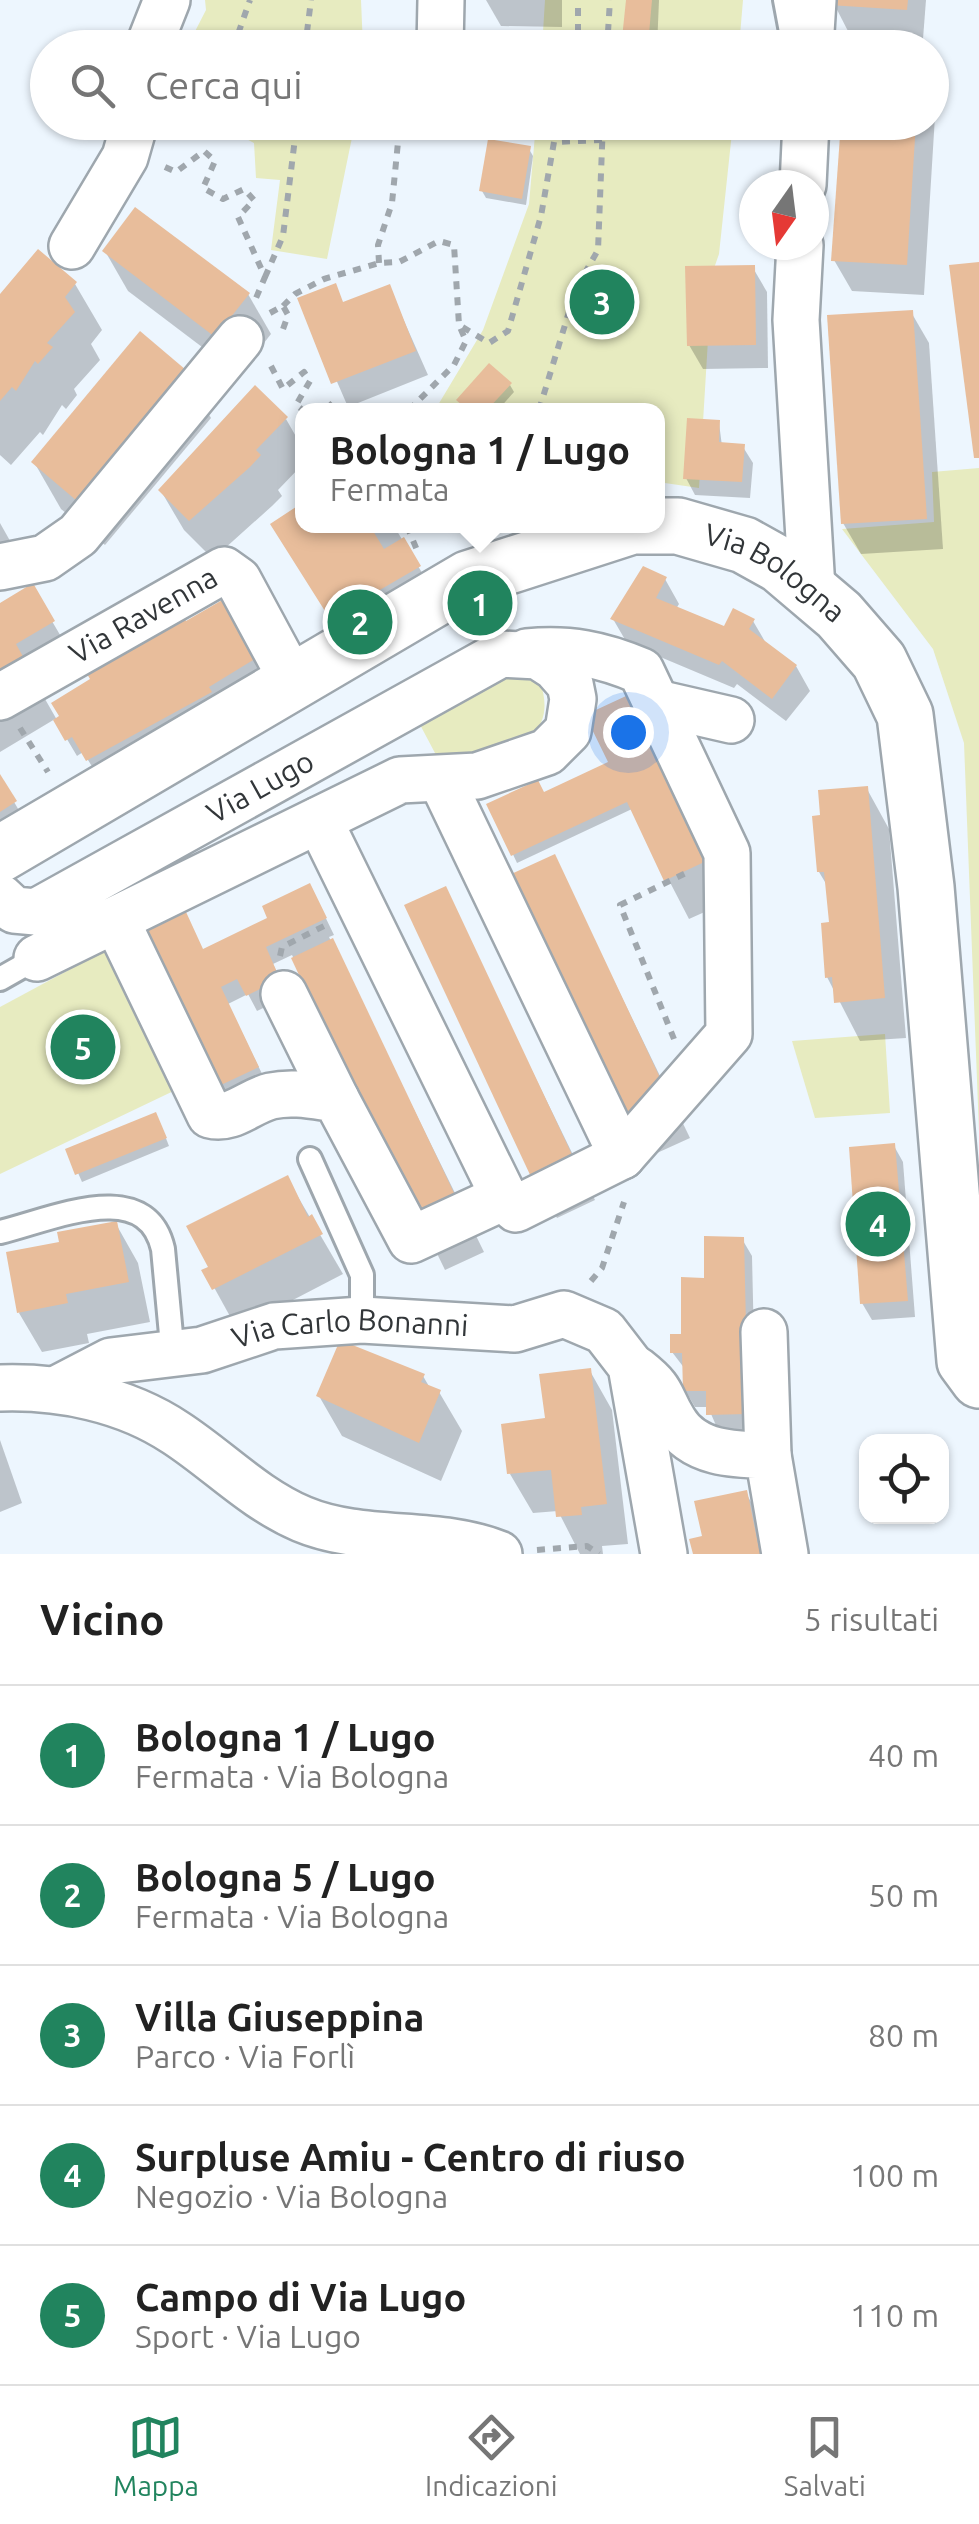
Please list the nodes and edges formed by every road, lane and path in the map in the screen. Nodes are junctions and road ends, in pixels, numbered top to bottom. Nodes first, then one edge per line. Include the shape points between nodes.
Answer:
1 (167, 0) edge
2 (250, 0) edge
3 (310, 0) edge
4 (441, 0) edge
5 (578, 0) edge
6 (610, 0) edge
7 (785, 0) edge
8 (813, 0) edge
9 (155, 30) edge
10 (239, 30) edge
11 (307, 30) edge
12 (440, 30) edge
13 (578, 30) edge
14 (609, 30) edge
15 (791, 30) edge
16 (811, 30) edge
17 (145, 140) edge
18 (151, 140) edge
19 (295, 140) edge
20 (398, 140) edge
21 (602, 140) joint
22 (805, 140) edge
23 (804, 170) edge
24 (72, 246) dead end
25 (799, 260) edge
26 (379, 262) junction
27 (265, 277) junction
28 (283, 306) junction
29 (250, 325) junction
30 (460, 325) junction
31 (297, 403) edge
32 (416, 403) edge
33 (541, 403) edge
34 (665, 526) edge
35 (610, 533) edge
36 (0, 567) edge
37 (812, 589) junction
38 (525, 652) junction
39 (293, 682) junction
40 (1, 697) edge
41 (657, 703) junction
42 (731, 720) dead end
43 (442, 782) junction
44 (72, 812) junction
45 (319, 820) junction
46 (728, 853) junction
47 (0, 854) edge
48 (0, 897) edge
49 (362, 908) junction
50 (116, 920) junction
51 (18, 969) edge
52 (284, 994) joint
53 (690, 1080) junction
54 (336, 1099) junction
55 (622, 1156) junction
56 (310, 1159) dead end
57 (504, 1197) junction
58 (0, 1232) edge
59 (362, 1320) junction
60 (764, 1332) dead end
61 (173, 1356) junction
62 (632, 1366) junction
63 (979, 1380) edge
64 (0, 1388) edge
65 (59, 1388) junction
66 (768, 1454) junction
67 (497, 1553) edge
68 (599, 1554) edge
69 (664, 1554) edge
70 (784, 1554) edge

1 - 9 street
2 - 10 path
3 - 11 path
4 - 12 street
5 - 13 path
6 - 14 path
7 - 15 lane
8 - 16 street
17 - 24 street via 126,157
18 - 27 path via 160,164 176,172 204,151 215,160 203,188 223,198 244,189 254,200 238,217
19 - 27 path via 283,236
20 - 26 path
21 - 30 path via 554,142 508,331 489,342
21 - 33 path via 598,250 576,289
22 - 23 street
25 - 37 street via 796,320
26 - 28 path via 324,279
26 - 30 path via 399,262 438,241 454,245
27 - 29 path
28 - 29 path
28 - 31 path via 288,315 270,371 284,389 304,372 310,382
29 - 36 street via 78,535 45,558
30 - 32 path via 466,340 454,365
34 - 37 street, Via Bologna via 715,534 780,564
35 - 39 street, Via Bologna via 468,579
37 - 63 street, Via Bologna via 879,661 905,714 965,1361
38 - 41 street, Via Lugo via 607,656 640,670
38 - 43 street, Via Lugo via 548,661 570,684 568,731 524,764
38 - 48 street, Via Lugo via 492,658 39,911 14,910
39 - 40 street, Via Ravenna via 238,580 224,570
39 - 44 street, Via Bologna
40 - 44 path
41 - 42 street
41 - 46 street, Via Lugo
43 - 45 street, Via Lugo via 400,780
43 - 55 street
44 - 47 street, Via Bologna
45 - 49 street, Via Lugo
45 - 50 street, Via Lugo
46 - 53 street, Via Lugo via 729,1034
46 - 53 path via 620,905
49 - 52 path via 282,947 278,952 291,982
49 - 57 street, Via Lugo
50 - 51 street, Via Lugo
50 - 54 street via 206,1112 224,1117 269,1096
52 - 54 street, Via Lugo
53 - 55 street, Via Lugo
54 - 57 street, Via Lugo via 411,1240
55 - 57 street, Via Lugo via 516,1209
56 - 59 lane via 362,1275
58 - 61 lane via 116,1204 148,1218 163,1249
59 - 61 street, Via Carlo Bonanni via 274,1326
59 - 62 street, Via Carlo Bonanni via 515,1329 564,1314 604,1331
60 - 66 street
61 - 65 street, Via Carlo Bonanni via 111,1361
62 - 66 street, Via Carlo Bonanni via 661,1389 675,1425 721,1456
62 - 69 street
64 - 65 street, Via Carlo Bonanni
65 - 67 street, Via Carlo Bonanni via 149,1417 253,1494 305,1521
66 - 70 street
67 - 68 path via 587,1546

